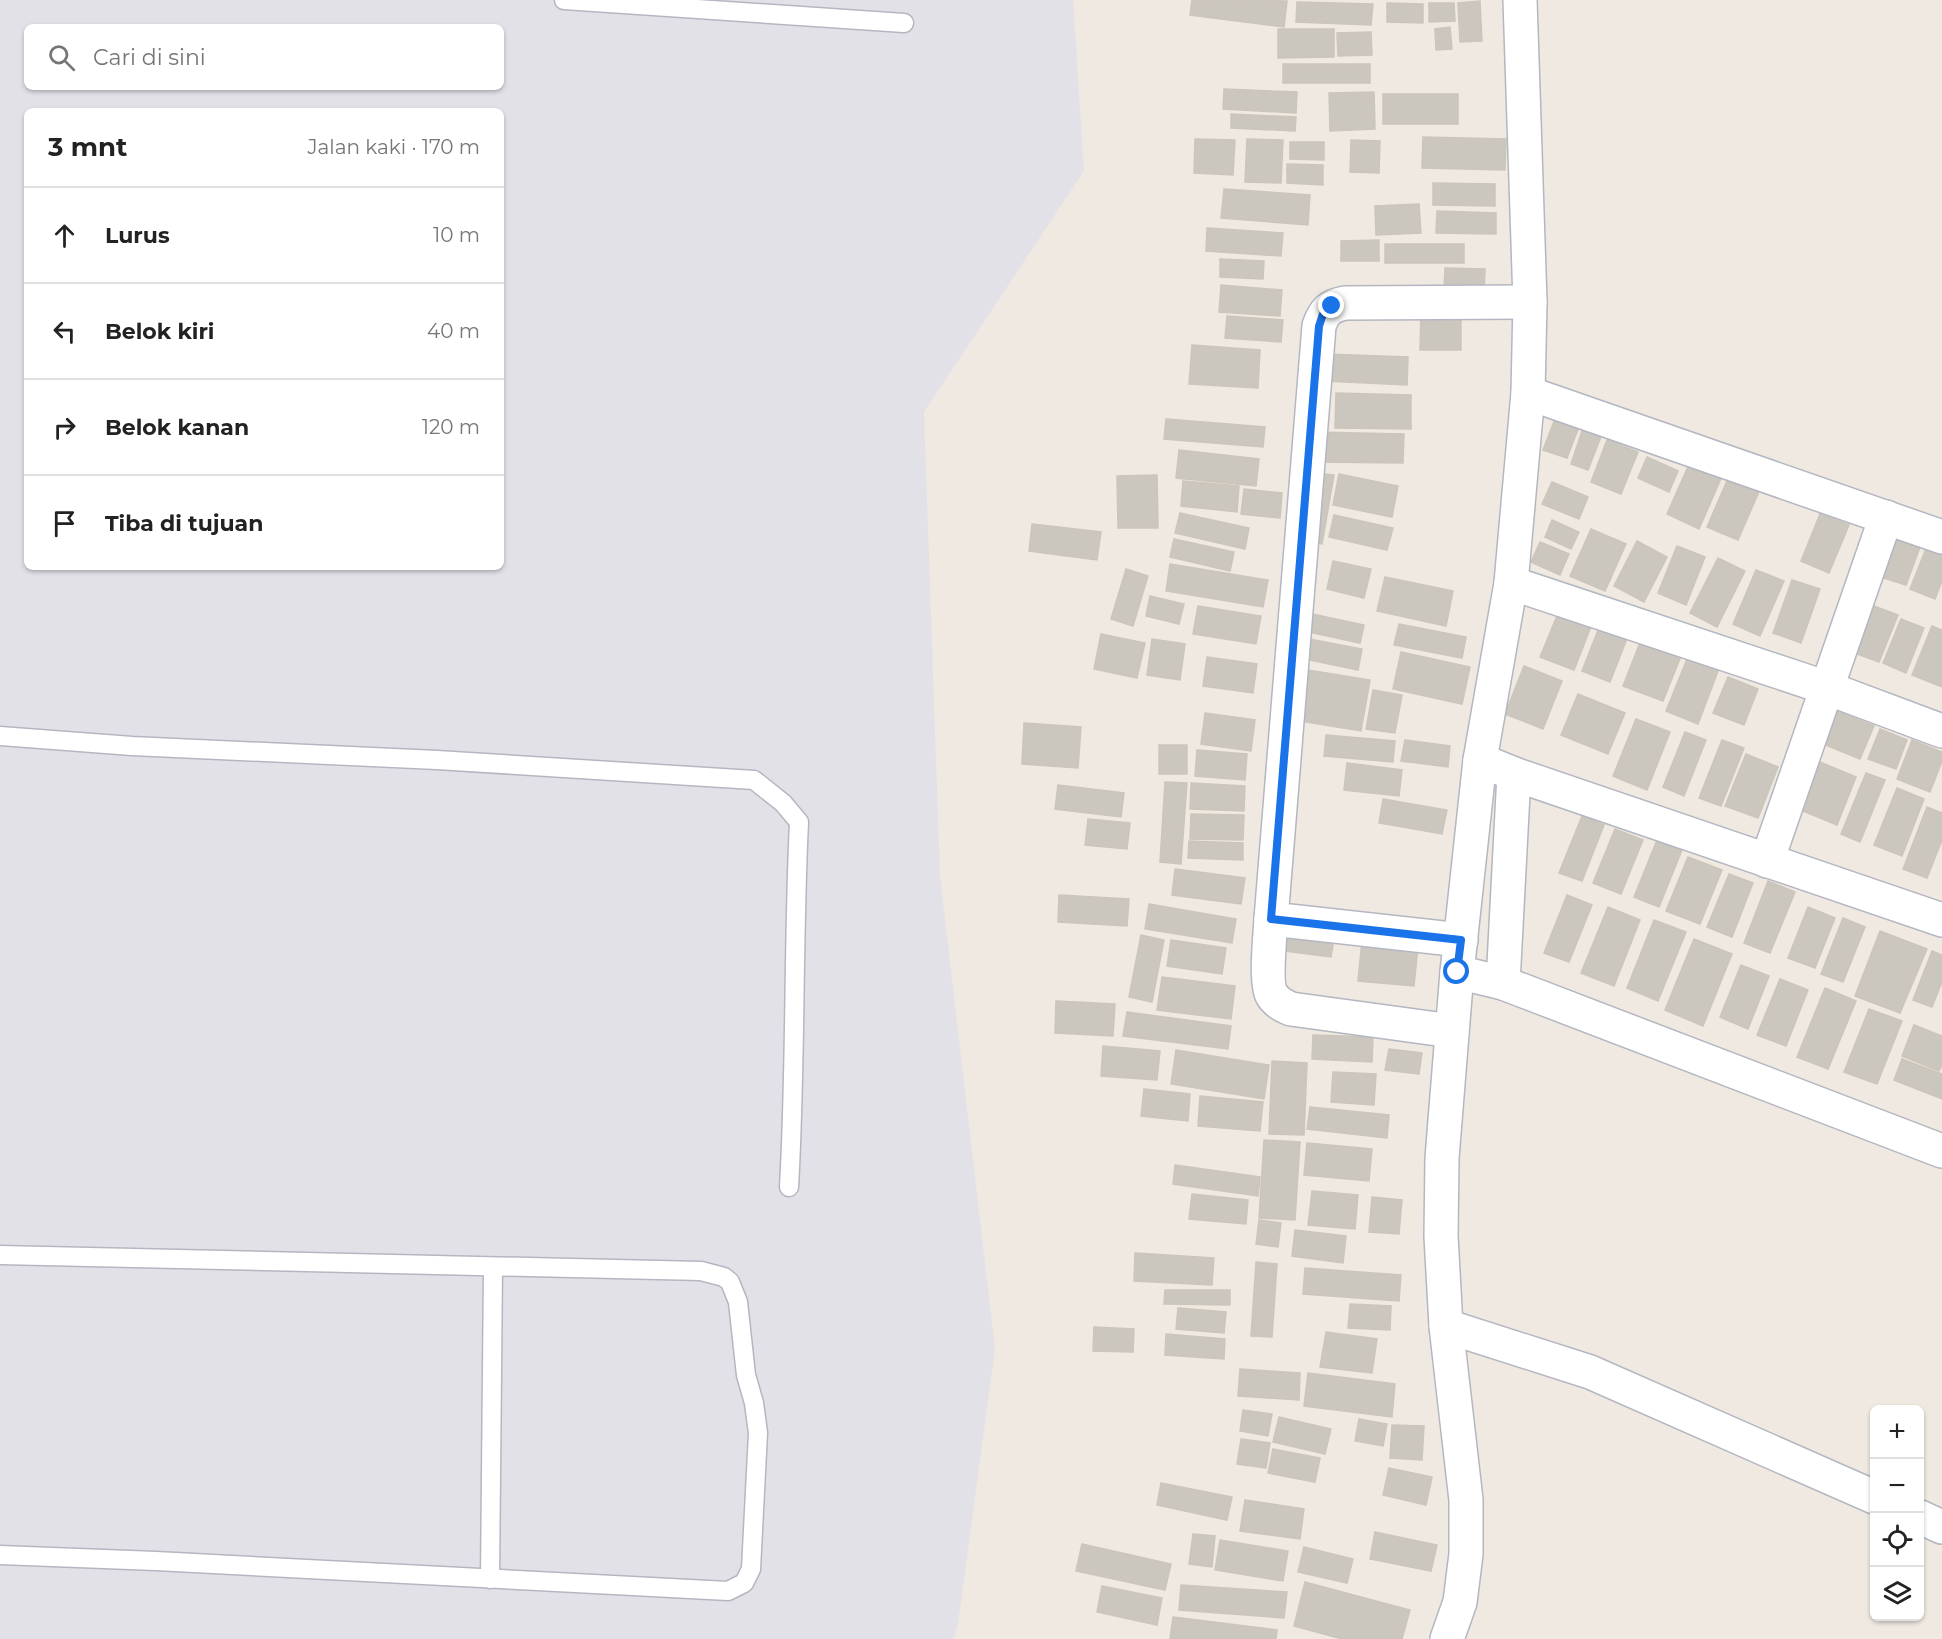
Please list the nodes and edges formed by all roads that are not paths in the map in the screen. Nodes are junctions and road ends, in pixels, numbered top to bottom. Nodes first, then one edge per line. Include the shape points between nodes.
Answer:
1 (564, 0) edge
2 (1520, 0) edge
3 (904, 23) dead end
4 (1530, 302) junction
5 (1528, 393) junction
6 (1886, 517) junction
7 (1942, 537) edge
8 (1510, 583) junction
9 (1827, 688) junction
10 (1942, 731) edge
11 (0, 736) edge
12 (1480, 760) junction
13 (1514, 774) junction
14 (1767, 861) junction
15 (1271, 919) junction
16 (1942, 921) edge
17 (1459, 956) junction
18 (1503, 983) junction
19 (1452, 1030) junction
20 (1942, 1151) edge
21 (789, 1187) dead end
22 (0, 1255) edge
23 (492, 1267) junction
24 (1446, 1326) junction
25 (1870, 1495) edge
26 (1924, 1519) edge
27 (1942, 1527) edge
28 (0, 1555) edge
29 (490, 1579) junction
30 (1447, 1639) edge

1 - 3 lane
2 - 4 street
4 - 5 street
4 - 15 street via 1345,303 1332,306 1323,314
5 - 6 street
5 - 8 street
6 - 7 street
6 - 9 street
8 - 9 street
8 - 12 street
9 - 10 street
9 - 14 street
11 - 21 lane via 754,780 799,822
12 - 13 street
12 - 17 street
13 - 14 street
13 - 18 street
14 - 16 street
15 - 17 street
15 - 19 street via 1269,982 1271,994 1280,1004 1291,1009
17 - 18 street
17 - 19 street
18 - 20 street
19 - 24 street via 1442,1158
22 - 23 lane
23 - 29 lane
23 - 29 lane via 702,1271 724,1277 738,1302 746,1375 758,1433 751,1569 738,1588 728,1592
24 - 25 street via 1590,1372
24 - 30 street via 1466,1500 1461,1592
26 - 27 street
28 - 29 lane

